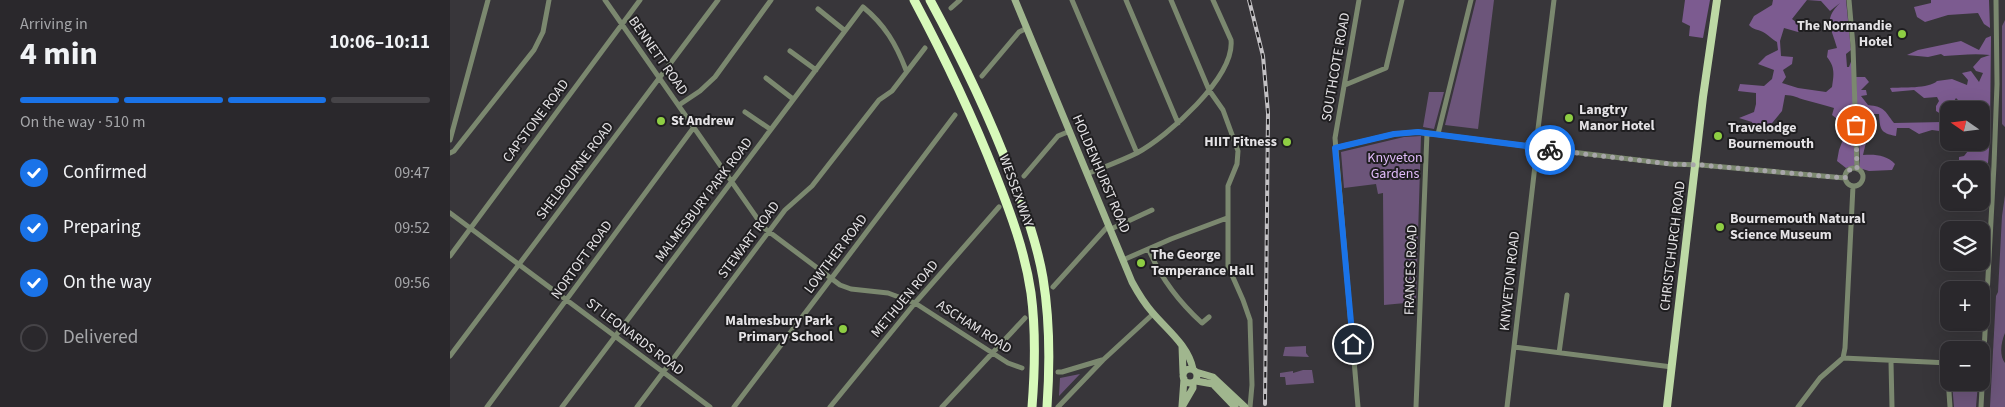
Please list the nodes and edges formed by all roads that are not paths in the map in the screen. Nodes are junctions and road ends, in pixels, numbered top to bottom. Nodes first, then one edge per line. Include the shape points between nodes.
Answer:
1 (488, 0) edge
2 (549, 0) edge
3 (605, 0) edge
4 (640, 0) edge
5 (718, 0) edge
6 (772, 0) edge
7 (914, 0) edge
8 (930, 0) edge
9 (960, 0) edge
10 (1015, 0) edge
11 (1072, 0) edge
12 (1126, 0) edge
13 (1171, 0) edge
14 (1213, 0) edge
15 (1359, 0) edge
16 (1402, 0) edge
17 (1471, 0) edge
18 (1554, 0) edge
19 (1717, 0) edge
20 (1849, 0) edge
21 (1996, 0) edge
22 (952, 8) dead end
23 (818, 9) dead end
24 (622, 25) junction
25 (1027, 28) junction
26 (844, 30) junction
27 (925, 48) dead end
28 (790, 51) dead end
29 (816, 70) junction
30 (906, 70) junction
31 (982, 76) dead end
32 (659, 78) junction
33 (766, 78) dead end
34 (1345, 85) junction
35 (1209, 90) junction
36 (793, 99) junction
37 (679, 105) junction
38 (745, 112) dead end
39 (955, 115) dead end
40 (1178, 123) junction
41 (694, 127) junction
42 (770, 129) junction
43 (1070, 131) junction
44 (1428, 133) junction
45 (1438, 134) junction
46 (1536, 138) junction
47 (450, 140) edge
48 (1527, 146) junction
49 (1335, 148) junction
50 (1547, 149) junction
51 (450, 153) edge
52 (1137, 153) junction
53 (1536, 157) junction
54 (1695, 164) junction
55 (1857, 169) junction
56 (1087, 174) junction
57 (1024, 176) dead end
58 (1845, 178) junction
59 (732, 181) junction
60 (1853, 186) junction
61 (999, 207) dead end
62 (1152, 210) dead end
63 (450, 214) edge
64 (1227, 218) junction
65 (1110, 227) junction
66 (470, 228) junction
67 (768, 232) junction
68 (1149, 250) junction
69 (450, 256) edge
70 (1124, 260) junction
71 (518, 264) junction
72 (831, 278) junction
73 (1053, 287) dead end
74 (1567, 295) dead end
75 (567, 300) junction
76 (915, 303) junction
77 (1153, 314) junction
78 (1209, 317) dead end
79 (1024, 318) dead end
80 (616, 336) junction
81 (1984, 341) edge
82 (1182, 346) junction
83 (1514, 347) junction
84 (992, 352) junction
85 (1559, 353) junction
86 (450, 356) edge
87 (1843, 358) junction
88 (1103, 360) junction
89 (1891, 362) junction
90 (1940, 363) edge
91 (1672, 367) junction
92 (1022, 368) dead end
93 (1195, 370) junction
94 (664, 372) junction
95 (1058, 372) dead end
96 (1184, 376) junction
97 (1194, 382) junction
98 (1949, 391) edge
99 (1982, 391) edge
100 (1062, 406) edge
101 (487, 407) edge
102 (562, 407) edge
103 (637, 407) edge
104 (710, 407) edge
105 (734, 407) edge
106 (830, 407) edge
107 (942, 407) edge
108 (1032, 407) edge
109 (1047, 407) edge
110 (1182, 407) edge
111 (1235, 407) edge
112 (1249, 407) edge
113 (1358, 407) edge
114 (1416, 407) edge
115 (1507, 407) edge
116 (1667, 407) edge
117 (1798, 407) edge
118 (1892, 407) edge
119 (1950, 407) edge
120 (1981, 407) edge

1 - 47 street
2 - 51 street via 543,32 534,50
3 - 24 street, BENNETT ROAD
4 - 24 street, CAPSTONE ROAD
5 - 32 street, SHELBOURNE ROAD
6 - 37 street via 715,76
7 - 108 highway, WESSEX WAY via 968,108 1018,235 1033,312
8 - 109 highway, WESSEX WAY via 986,112 1032,231 1048,315
9 - 22 street
10 - 25 street, HOLDENHURST ROAD
11 - 52 street
12 - 40 street
13 - 35 street
14 - 35 street via 1232,46 1227,63
15 - 34 street, SOUTHCOTE ROAD
16 - 34 street via 1386,68
17 - 45 street
18 - 46 street
19 - 54 main road, CHRISTCHURCH ROAD
20 - 55 street
21 - 81 street via 1996,122
23 - 26 street
24 - 32 street, BENNETT ROAD
24 - 66 street, CAPSTONE ROAD
25 - 31 street via 1019,32
25 - 43 street, HOLDENHURST ROAD
26 - 29 street, MALMESBURY PARK ROAD
26 - 30 street, MALMESBURY PARK ROAD via 864,7 880,22 900,53
27 - 30 street, STEWART ROAD
28 - 29 street
29 - 36 street, MALMESBURY PARK ROAD
30 - 67 street, STEWART ROAD via 812,186 789,205
32 - 37 street, BENNETT ROAD
32 - 71 street, SHELBOURNE ROAD
33 - 36 street
34 - 49 street, SOUTHCOTE ROAD
35 - 40 street
35 - 64 street via 1223,110 1238,151 1237,164 1228,186
36 - 42 street, MALMESBURY PARK ROAD
37 - 41 street, BENNETT ROAD
38 - 42 street
39 - 72 street, LOWTHER ROAD
40 - 52 street
41 - 59 street, BENNETT ROAD
41 - 75 street, NORTOFT ROAD
42 - 59 street, MALMESBURY PARK ROAD
43 - 56 street, HOLDENHURST ROAD
43 - 57 street via 1058,136
44 - 45 street
44 - 49 street via 1398,134
44 - 114 street, FRANCES ROAD
45 - 48 street
46 - 48 street
46 - 50 street via 1544,141
48 - 53 street via 1528,152
49 - 113 street, SOUTHCOTE ROAD
50 - 53 street
50 - 54 street
52 - 56 street
53 - 83 street, KNYVETON ROAD
54 - 58 street
54 - 91 main road, CHRISTCHURCH ROAD
55 - 58 street via 1849,170
55 - 60 street via 1862,178 1858,185
56 - 65 street, HOLDENHURST ROAD
58 - 60 street
59 - 67 street, BENNETT ROAD
59 - 80 street, MALMESBURY PARK ROAD
60 - 87 street
61 - 76 street, METHUEN ROAD
62 - 65 street
63 - 66 street, ST LEONARDS ROAD
64 - 68 street
64 - 112 street via 1228,266 1250,320 1252,371
65 - 70 street, HOLDENHURST ROAD
65 - 73 street
66 - 69 street, CAPSTONE ROAD
66 - 71 street, ST LEONARDS ROAD
67 - 72 street, BENNETT ROAD
67 - 94 street, STEWART ROAD
68 - 70 street
68 - 78 street via 1167,284 1184,306 1202,324
70 - 77 street, HOLDENHURST ROAD via 1138,292
71 - 75 street, ST LEONARDS ROAD
71 - 86 street, SHELBOURNE ROAD
72 - 76 street, ASCHAM ROAD via 851,289 878,290
72 - 105 street, LOWTHER ROAD
74 - 85 street
75 - 80 street, ST LEONARDS ROAD
75 - 101 street, NORTOFT ROAD
76 - 84 street, ASCHAM ROAD
76 - 106 street, METHUEN ROAD
77 - 82 street, HOLDENHURST ROAD
77 - 88 street
79 - 84 street
80 - 94 street, ST LEONARDS ROAD
80 - 102 street, MALMESBURY PARK ROAD
82 - 93 street, HOLDENHURST ROAD
82 - 96 street
83 - 85 street
83 - 115 street, KNYVETON ROAD
84 - 92 street, ASCHAM ROAD
84 - 107 street
85 - 91 street
87 - 89 street
87 - 117 street via 1820,378
88 - 95 street
88 - 100 street
89 - 90 street
89 - 118 street
91 - 116 main road, CHRISTCHURCH ROAD
93 - 96 street via 1186,370
93 - 97 street, HOLDENHURST ROAD via 1198,377
93 - 112 street via 1214,377
94 - 103 street, STEWART ROAD
94 - 104 street, ST LEONARDS ROAD
96 - 97 street via 1189,383
96 - 110 street
97 - 110 street
97 - 111 street via 1213,384
98 - 119 street
99 - 120 street

